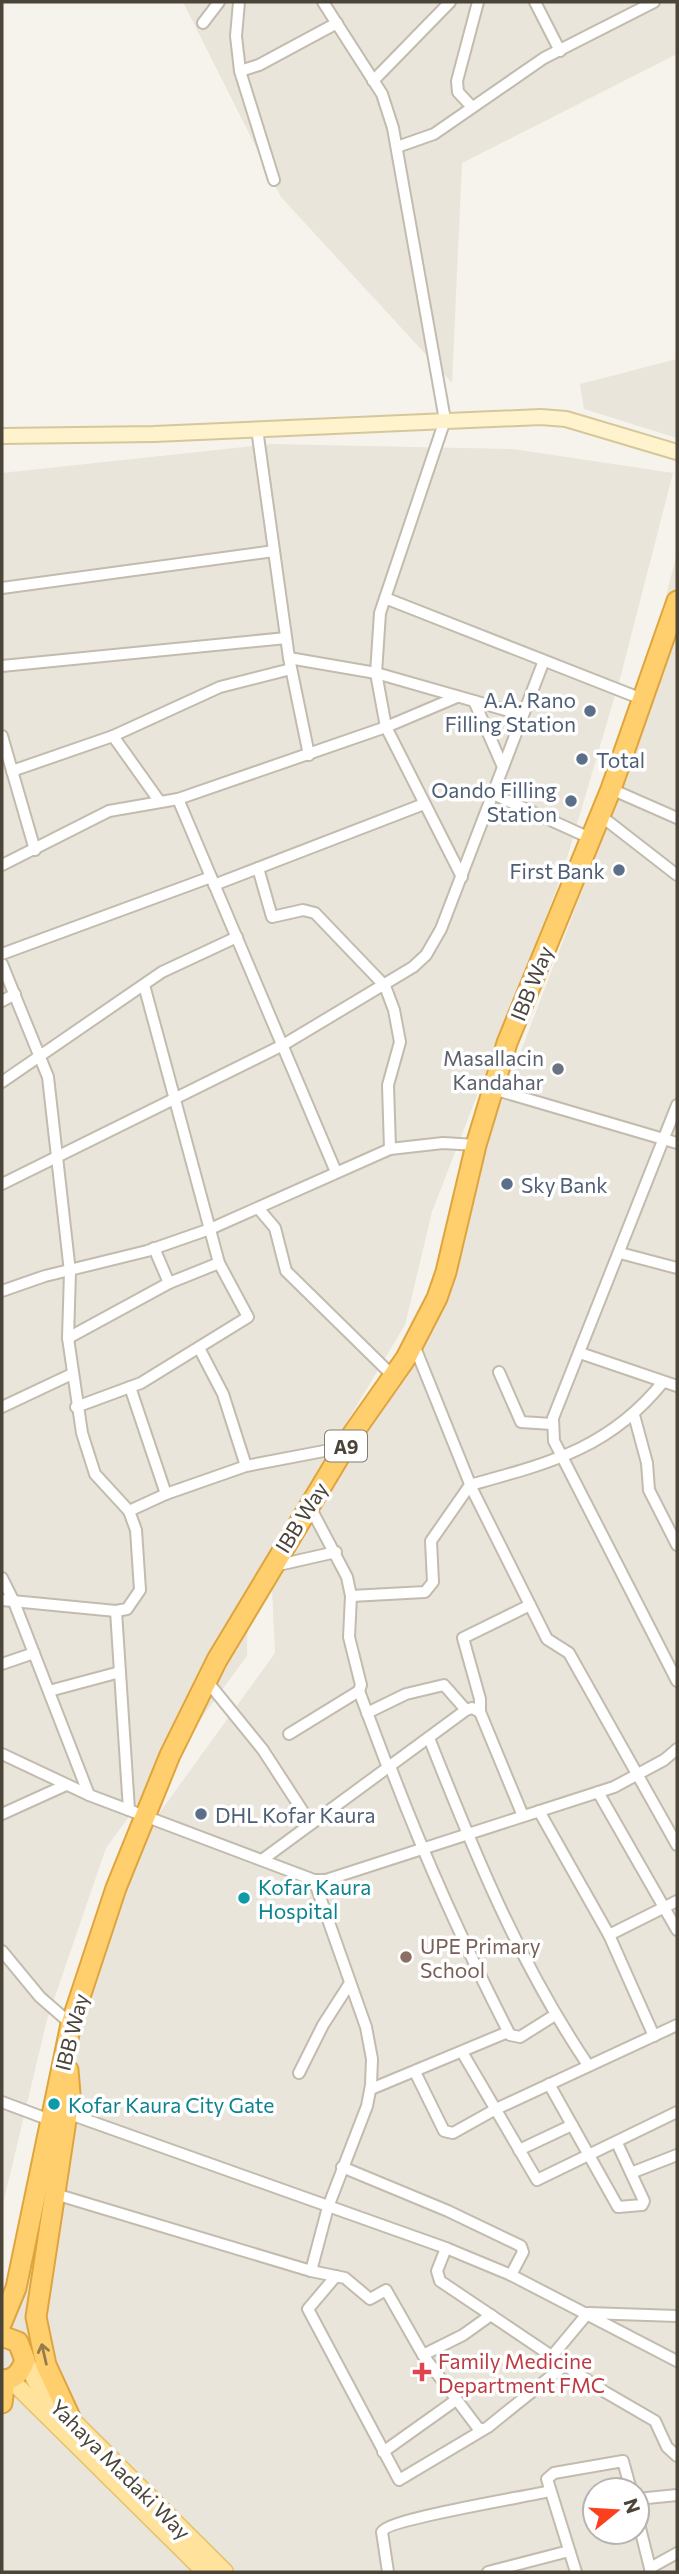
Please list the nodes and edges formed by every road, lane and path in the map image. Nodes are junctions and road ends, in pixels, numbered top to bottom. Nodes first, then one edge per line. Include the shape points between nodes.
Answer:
1 (219, 2) edge
2 (239, 2) edge
3 (323, 2) edge
4 (450, 2) edge
5 (478, 2) edge
6 (535, 2) edge
7 (654, 2) edge
8 (203, 23) dead end
9 (337, 23) junction
10 (559, 51) junction
11 (240, 71) junction
12 (373, 81) junction
13 (472, 107) junction
14 (397, 147) junction
15 (274, 180) dead end
16 (445, 420) junction
17 (257, 429) junction
18 (2, 436) edge
19 (660, 445) junction
20 (677, 446) edge
21 (677, 452) edge
22 (274, 551) junction
23 (2, 588) edge
24 (385, 598) junction
25 (677, 601) edge
26 (286, 638) junction
27 (543, 663) junction
28 (290, 664) junction
29 (2, 666) edge
30 (376, 673) junction
31 (457, 696) junction
32 (642, 699) junction
33 (474, 701) junction
34 (523, 715) junction
35 (386, 727) junction
36 (2, 736) edge
37 (113, 736) junction
38 (309, 755) junction
39 (503, 767) junction
40 (9, 774) edge
41 (611, 789) junction
42 (493, 794) junction
43 (178, 799) junction
44 (160, 802) junction
45 (424, 804) junction
46 (601, 816) junction
47 (677, 818) edge
48 (592, 839) junction
49 (35, 850) junction
50 (2, 865) edge
51 (258, 868) junction
52 (677, 875) edge
53 (462, 877) junction
54 (213, 881) junction
55 (237, 937) junction
56 (2, 954) edge
57 (2, 964) edge
58 (144, 985) junction
59 (385, 986) junction
60 (15, 994) junction
61 (2, 1000) edge
62 (283, 1045) junction
63 (40, 1053) junction
64 (2, 1082) edge
65 (493, 1090) junction
66 (175, 1100) junction
67 (677, 1105) edge
68 (672, 1141) edge
69 (476, 1145) junction
70 (390, 1149) junction
71 (55, 1157) junction
72 (336, 1172) junction
73 (2, 1184) edge
74 (258, 1208) junction
75 (210, 1229) junction
76 (154, 1248) junction
77 (620, 1253) junction
78 (219, 1263) junction
79 (677, 1268) edge
80 (70, 1272) junction
81 (169, 1283) junction
82 (2, 1291) edge
83 (68, 1338) junction
84 (414, 1346) junction
85 (199, 1348) junction
86 (580, 1353) junction
87 (499, 1372) dead end
88 (72, 1374) junction
89 (393, 1376) junction
90 (663, 1382) junction
91 (677, 1386) edge
92 (130, 1387) junction
93 (76, 1406) junction
94 (2, 1407) edge
95 (634, 1415) junction
96 (552, 1424) junction
97 (345, 1447) junction
98 (563, 1459) junction
99 (246, 1466) junction
100 (470, 1485) junction
101 (166, 1494) junction
102 (309, 1505) junction
103 (129, 1511) junction
104 (674, 1529) edge
105 (677, 1545) edge
106 (336, 1552) junction
107 (271, 1567) junction
108 (2, 1578) edge
109 (351, 1596) junction
110 (2, 1600) edge
111 (14, 1602) junction
112 (530, 1605) junction
113 (116, 1611) junction
114 (34, 1653) junction
115 (2, 1664) edge
116 (120, 1672) junction
117 (206, 1681) junction
118 (677, 1681) edge
119 (48, 1691) junction
120 (359, 1691) junction
121 (466, 1710) junction
122 (480, 1712) junction
123 (368, 1713) junction
124 (289, 1734) dead end
125 (429, 1738) junction
126 (677, 1749) edge
127 (2, 1754) edge
128 (389, 1767) junction
129 (637, 1775) junction
130 (66, 1785) junction
131 (598, 1792) junction
132 (89, 1795) junction
133 (539, 1811) junction
134 (137, 1813) junction
135 (2, 1814) edge
136 (523, 1816) junction
137 (311, 1824) junction
138 (467, 1834) junction
139 (677, 1845) edge
140 (421, 1849) junction
141 (262, 1860) junction
142 (314, 1880) junction
143 (677, 1901) edge
144 (664, 1907) junction
145 (677, 1930) edge
146 (609, 1935) junction
147 (2, 1951) edge
148 (350, 1983) junction
149 (555, 2015) junction
150 (71, 2024) junction
151 (677, 2025) edge
152 (508, 2032) junction
153 (654, 2036) junction
154 (462, 2052) junction
155 (588, 2065) junction
156 (415, 2072) junction
157 (299, 2073) dead end
158 (548, 2084) junction
159 (371, 2089) junction
160 (2, 2102) edge
161 (496, 2109) junction
162 (677, 2112) edge
163 (58, 2117) junction
164 (572, 2125) junction
165 (617, 2143) junction
166 (519, 2150) junction
167 (677, 2155) edge
168 (590, 2156) junction
169 (342, 2167) junction
170 (631, 2173) junction
171 (55, 2194) junction
172 (328, 2207) junction
173 (446, 2248) junction
174 (311, 2271) junction
175 (511, 2275) junction
176 (337, 2276) junction
177 (16, 2288) junction
178 (588, 2312) junction
179 (491, 2315) junction
180 (677, 2316) edge
181 (2, 2322) edge
182 (15, 2346) edge
183 (424, 2355) junction
184 (552, 2356) junction
185 (677, 2361) edge
186 (565, 2365) junction
187 (6, 2380) edge
188 (456, 2400) junction
189 (2, 2403) edge
190 (70, 2417) junction
191 (482, 2428) junction
192 (383, 2452) junction
193 (677, 2456) edge
194 (627, 2476) edge
195 (550, 2491) junction
196 (677, 2495) edge
197 (651, 2498) edge
198 (645, 2546) edge
199 (190, 2548) junction
200 (569, 2552) junction
201 (677, 2553) edge
202 (205, 2566) edge
203 (651, 2570) edge
204 (225, 2572) edge
205 (388, 2572) edge
206 (488, 2572) edge
207 (576, 2572) edge

1 - 8 street
2 - 11 street
3 - 9 street
4 - 12 street
5 - 13 street via 457,81 458,92
6 - 10 street
7 - 10 street
9 - 11 street
9 - 12 street
10 - 13 street
11 - 15 street
12 - 14 street
13 - 14 street via 433,134
14 - 16 street
16 - 17 street
16 - 19 street via 541,416
16 - 24 street
17 - 18 street
17 - 22 street
19 - 20 street
19 - 21 street
22 - 23 street
22 - 26 street
24 - 27 street
24 - 30 street via 377,630
25 - 32 highway, IBB Way / A9
26 - 28 street
26 - 29 street
27 - 32 street
27 - 34 street
28 - 30 street
28 - 37 street via 220,687
28 - 38 street
30 - 31 street
30 - 35 street
31 - 33 street
31 - 35 street
32 - 41 highway, IBB Way / A9
33 - 34 street
33 - 39 street
34 - 39 street
35 - 38 street
35 - 45 street
36 - 40 street
37 - 40 street
37 - 44 street
38 - 43 street
39 - 42 street
40 - 49 street
41 - 46 highway, IBB Way / A9
41 - 47 street
42 - 48 street
42 - 53 street
43 - 44 street
43 - 54 street
44 - 49 street via 109,811
45 - 51 street
45 - 53 street
46 - 48 highway, IBB Way / A9
46 - 52 street
48 - 65 highway, IBB Way / A9 via 506,1043
49 - 50 street
51 - 54 street
51 - 59 street via 272,917 303,910 316,913
53 - 59 street via 426,955
54 - 55 street
54 - 56 street
55 - 58 street
55 - 62 street
57 - 60 street
58 - 63 street
58 - 66 street
59 - 62 street
59 - 70 street via 400,1042 388,1086
60 - 61 street
60 - 63 street
62 - 66 street
62 - 72 street
63 - 64 street
63 - 71 street via 48,1077
65 - 68 street
65 - 69 highway, IBB Way / A9
66 - 71 street
66 - 75 street
67 - 68 street
68 - 77 street
69 - 70 street via 414,1144
69 - 84 highway, IBB Way / A9 via 446,1272
70 - 72 street
71 - 73 street
71 - 80 street
72 - 74 street
74 - 75 street
74 - 89 street via 275,1228 286,1271
75 - 76 street
75 - 78 street
76 - 80 street
76 - 81 street
77 - 79 street
77 - 86 street
78 - 81 street
78 - 85 street via 248,1317
80 - 82 street
80 - 83 street
81 - 83 street
83 - 88 street
84 - 89 highway, IBB Way / A9
84 - 100 street
85 - 92 street
85 - 99 street via 223,1394
86 - 90 street
86 - 96 street
87 - 96 street via 521,1422
88 - 93 street
88 - 94 street
89 - 97 highway, IBB Way / A9
90 - 91 street
90 - 95 street
92 - 93 street
92 - 101 street
93 - 103 street via 95,1474
95 - 98 street
95 - 104 street via 649,1490
96 - 98 street
97 - 99 street
97 - 102 highway, IBB Way / A9
98 - 100 street
98 - 118 street
99 - 101 street
100 - 109 street via 431,1541 433,1582 425,1592
100 - 112 street
101 - 103 street
102 - 106 street
102 - 107 highway, IBB Way / A9
103 - 113 street via 136,1530 140,1590 127,1609
104 - 105 street
106 - 107 street
106 - 109 street
107 - 117 highway, IBB Way / A9
108 - 111 street
109 - 120 street via 349,1637
110 - 111 street
111 - 113 street
111 - 114 street
112 - 122 street via 463,1638
112 - 129 street via 547,1639 569,1653
113 - 116 street
114 - 115 street
114 - 119 street
116 - 119 street
116 - 134 street
117 - 134 highway, IBB Way / A9
117 - 137 street via 262,1750
119 - 132 street
120 - 123 street
120 - 124 street
121 - 122 street
121 - 123 street via 444,1685 405,1695
121 - 125 street
122 - 136 street
123 - 128 street
125 - 128 street
125 - 138 street
126 - 129 street
127 - 130 street
128 - 137 street
128 - 140 street
129 - 131 street
129 - 139 street
130 - 132 street
130 - 135 street
131 - 133 street
131 - 144 street
132 - 134 street
133 - 136 street
133 - 146 street
134 - 141 street
134 - 150 highway, IBB Way / A9
136 - 138 street
137 - 141 street
138 - 140 street
138 - 149 street via 506,1924
140 - 142 street
140 - 152 street
141 - 142 street
142 - 148 street
143 - 144 street
144 - 145 street
144 - 146 street
146 - 153 street
147 - 150 street via 40,1997
148 - 157 street
148 - 159 street via 366,2027
149 - 152 street via 516,2038
149 - 155 street
150 - 163 highway, IBB Way / A9
151 - 153 street
152 - 154 street
153 - 155 street
154 - 156 street
154 - 161 street
155 - 158 street
156 - 159 street
156 - 161 street via 444,2131 453,2133
158 - 161 street
158 - 164 street
159 - 169 street
160 - 163 street
161 - 166 street
162 - 165 street
163 - 171 highway
163 - 172 street
163 - 177 highway, IBB Way / A9
164 - 166 street
164 - 168 street
165 - 168 street
165 - 170 street
166 - 168 street via 535,2179 540,2180
167 - 170 street
168 - 170 street via 621,2208 644,2204
169 - 172 street
169 - 175 street via 521,2246 523,2252
171 - 174 street
190 -> 171 highway via 46,2365 36,2317
172 - 173 street
172 - 174 street
173 - 175 street
173 - 179 street via 437,2271 440,2281
174 - 176 street
175 - 178 street
176 - 183 street via 353,2282 370,2299 388,2292
176 - 192 street via 308,2309
177 - 181 highway, IBB Way / A9
177 - 182 highway, IBB Way / A9
178 - 180 street
178 - 184 street
178 - 185 street
179 - 183 street
179 - 184 street
182 - 187 highway via 18,2374
182 - 190 main road, Yahaya Madaki Way via 39,2387
183 - 188 street
184 - 186 street
186 - 191 street
186 - 193 street via 646,2415
187 - 189 highway
187 - 199 main road, Yahaya Madaki Way
188 - 191 street
188 - 192 street
190 - 199 main road, Yahaya Madaki Way
191 - 192 street via 401,2480
194 - 195 street via 623,2461 554,2473 547,2479
195 - 200 street
195 - 205 street via 387,2525 382,2532
196 - 197 street
198 - 203 street
199 - 202 main road, Yahaya Madaki Way
200 - 206 street
200 - 207 street
201 - 203 street
202 - 204 main road, Yahaya Madaki Way

